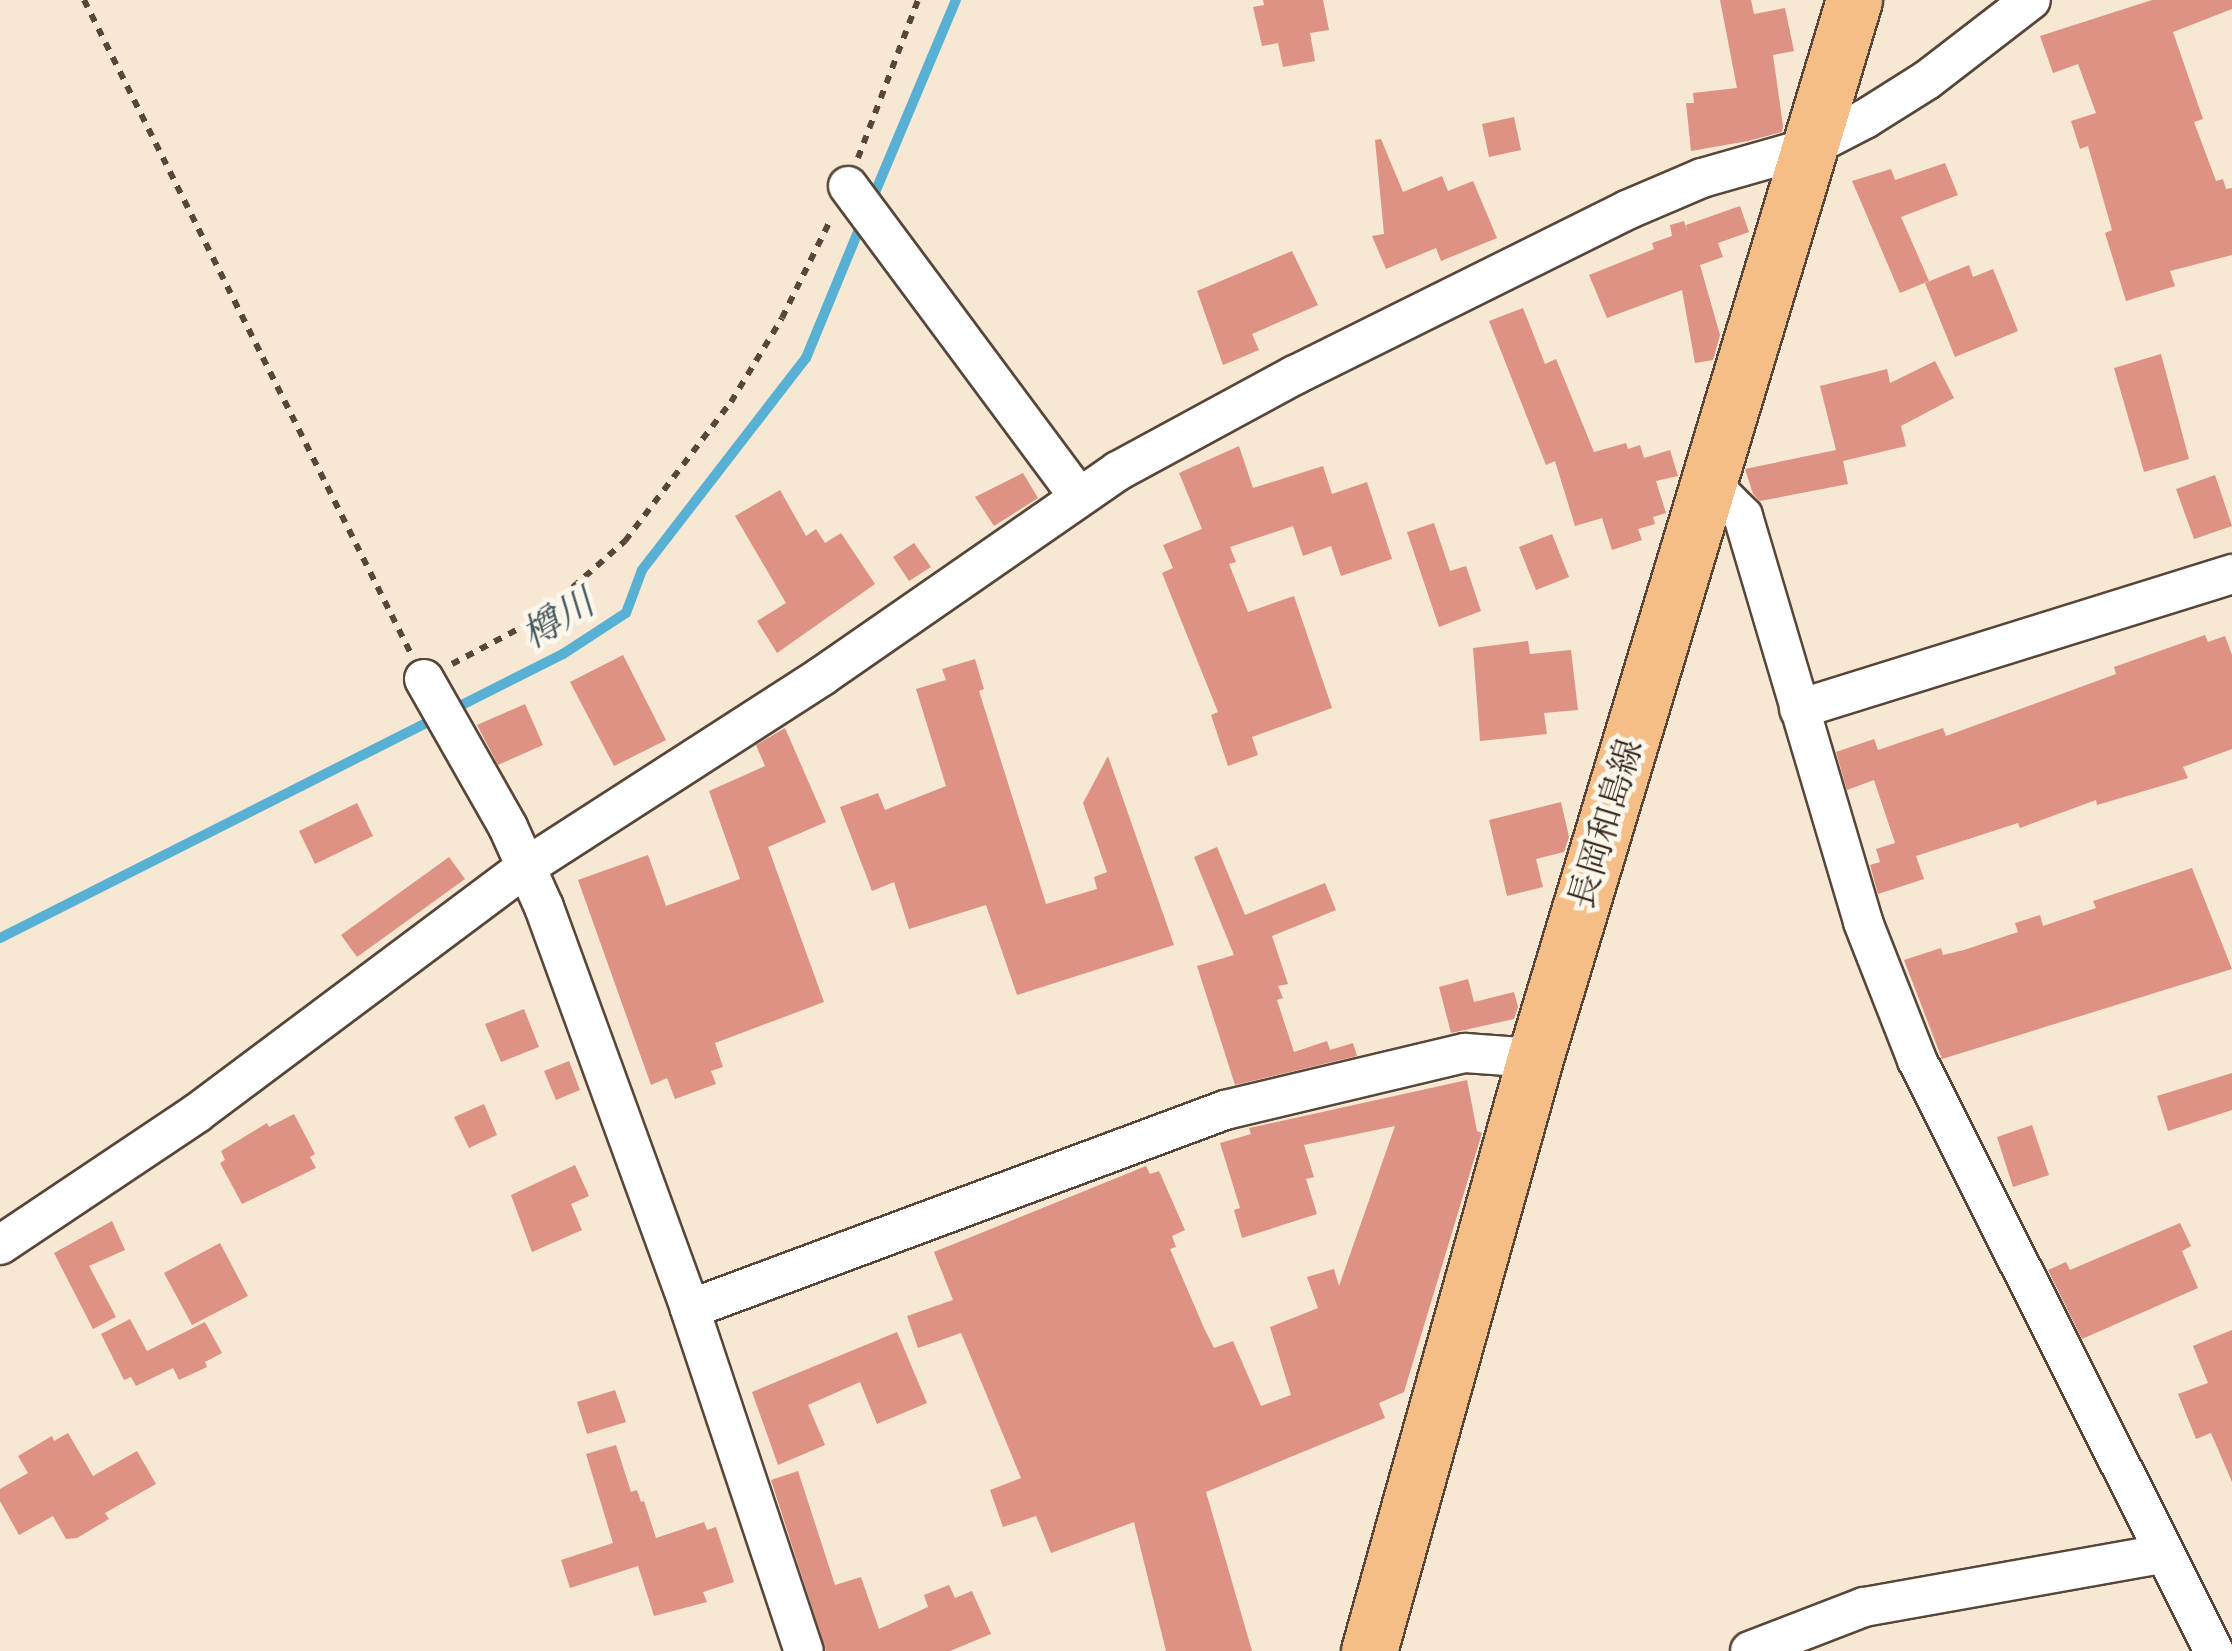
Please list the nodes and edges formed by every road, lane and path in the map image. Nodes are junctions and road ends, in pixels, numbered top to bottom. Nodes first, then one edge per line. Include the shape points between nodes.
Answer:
1 (84, 0) edge
2 (918, 0) edge
3 (1854, 0) edge
4 (2031, 0) edge
5 (1811, 147) junction
6 (853, 196) junction
7 (1708, 481) junction
8 (1078, 496) junction
9 (2232, 574) edge
10 (424, 680) junction
11 (1798, 709) junction
12 (526, 867) junction
13 (1535, 1058) junction
14 (0, 1245) edge
15 (690, 1310) junction
16 (2164, 1554) junction
17 (804, 1651) edge
18 (1369, 1651) edge
19 (1750, 1651) edge
20 (2214, 1651) edge

1 - 10 path
2 - 6 path
3 - 5 main road, 長岡和島線
4 - 5 street via 1927,80
5 - 7 main road, 長岡和島線
5 - 8 street via 1702,178 1627,210 1174,438
6 - 8 street
6 - 10 path via 731,402 625,541 537,619
7 - 11 street via 1743,516
7 - 13 main road, 長岡和島線
8 - 12 street via 822,676
9 - 11 street
10 - 12 street
11 - 16 street via 1863,922 1917,1060
12 - 14 street via 198,1112
12 - 15 street
13 - 15 street via 1465,1053 1226,1110
13 - 18 main road, 長岡和島線
15 - 17 street
16 - 19 street via 1864,1607
16 - 20 street

